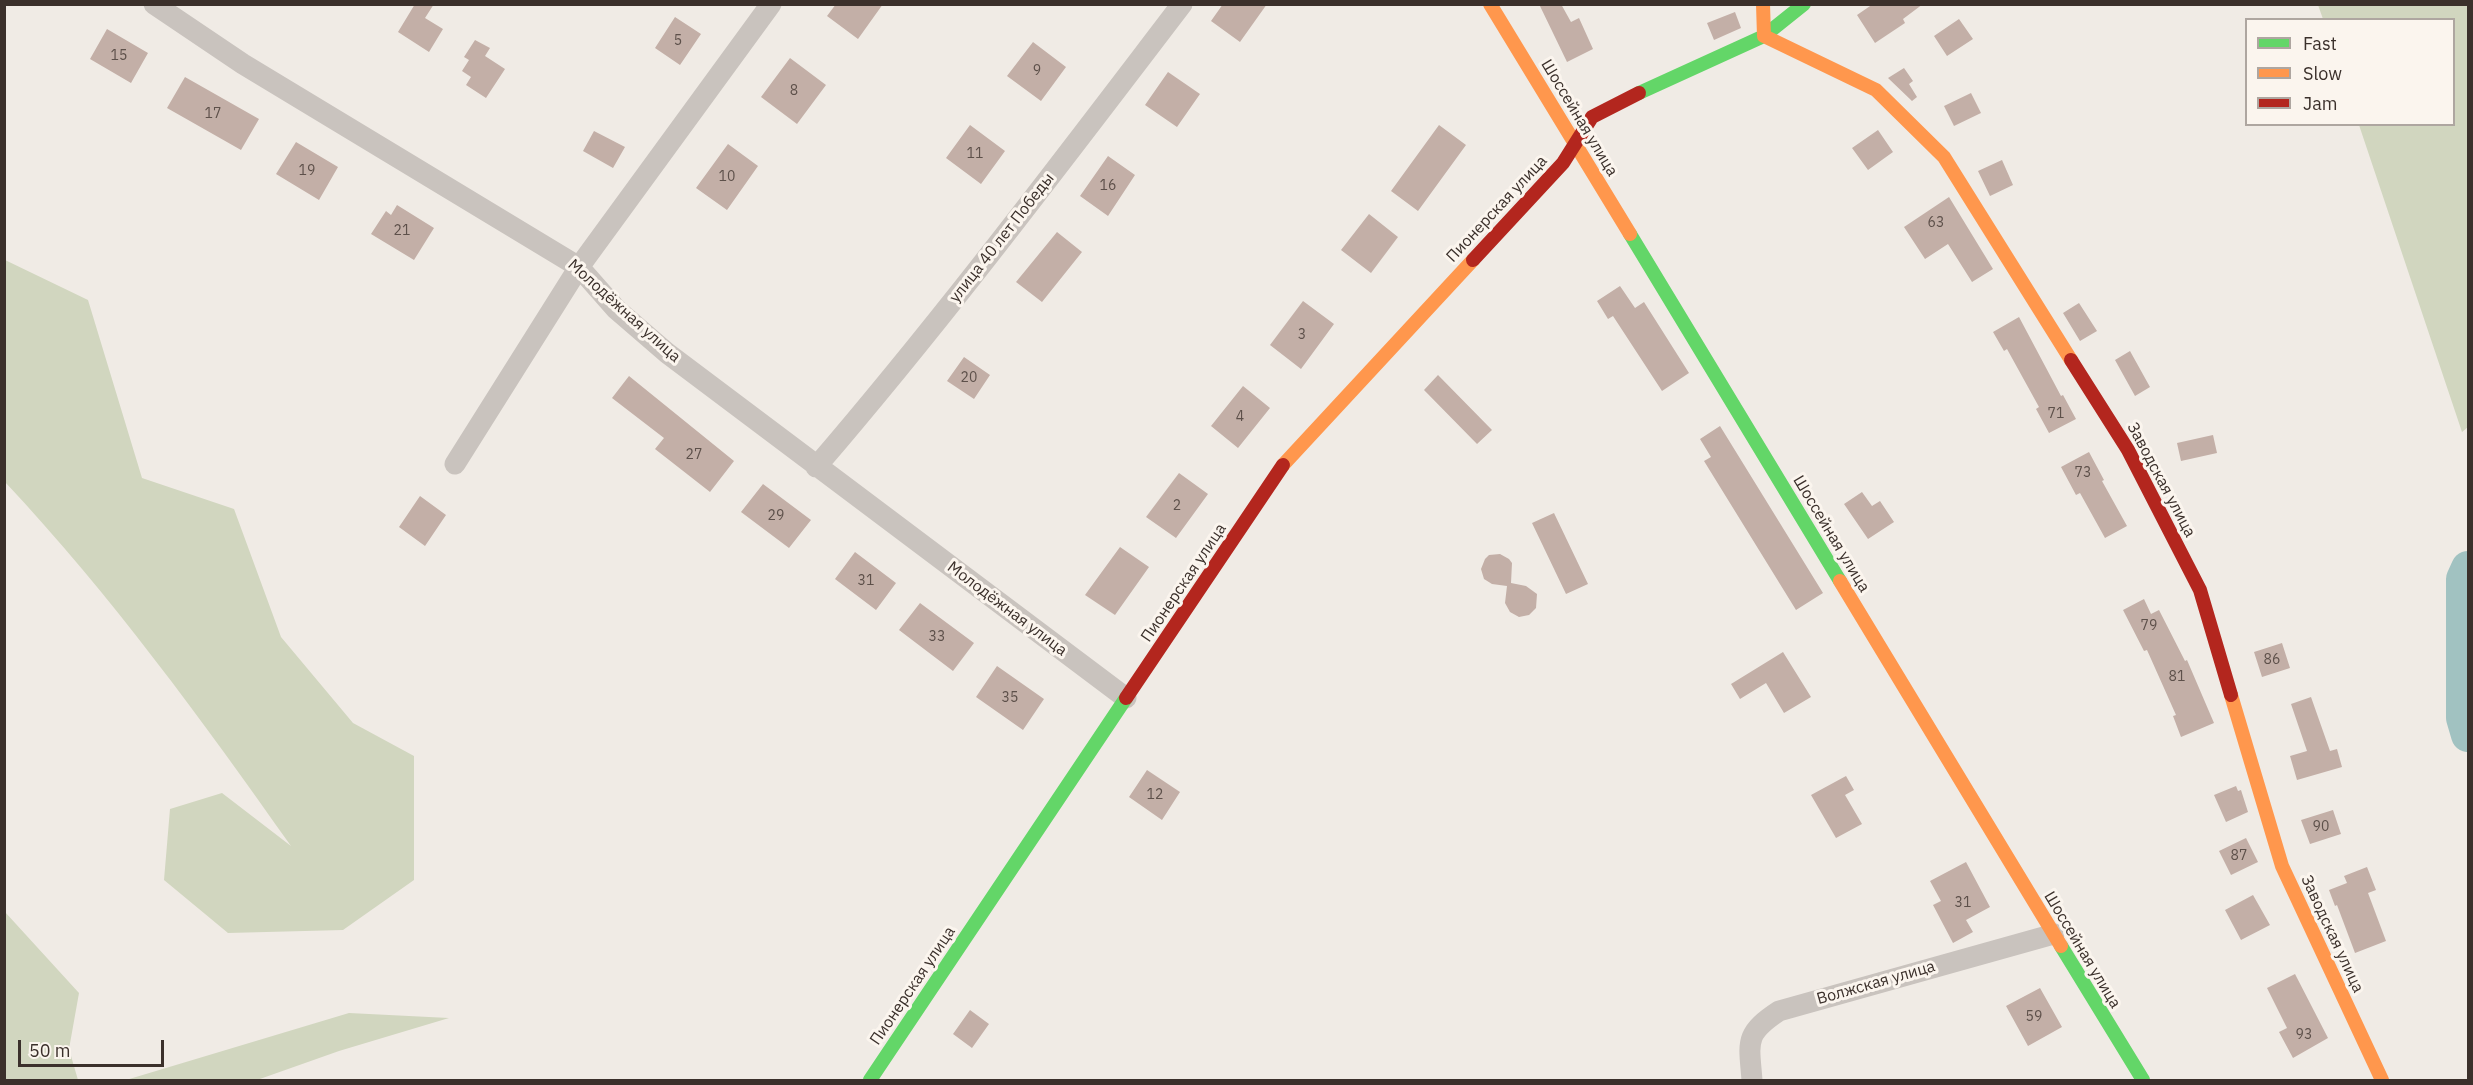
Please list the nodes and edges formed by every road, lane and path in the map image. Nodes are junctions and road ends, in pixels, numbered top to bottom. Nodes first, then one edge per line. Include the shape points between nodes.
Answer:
1 (154, 4) edge
2 (771, 4) edge
3 (1182, 4) edge
4 (1490, 4) edge
5 (1763, 4) edge
6 (1804, 4) edge
7 (1764, 36) junction
8 (1574, 142) junction
9 (579, 267) junction
10 (455, 464) dead end
11 (816, 467) junction
12 (1126, 698) junction
13 (2054, 934) junction
14 (870, 1080) edge
15 (1752, 1080) edge
16 (2143, 1080) edge
17 (2382, 1080) edge

1 - 9 street, Молодёжная улица via 243,64
2 - 9 street
3 - 11 street, улица 40 лет Победы via 888,384
4 - 8 street, Шоссейная улица
5 - 7 street
6 - 7 street, Пионерская улица
7 - 8 street, Пионерская улица via 1605,109 1592,117
7 - 17 street, Заводская улица via 1876,90 1944,157 2128,450 2200,590 2282,866
8 - 12 street, Пионерская улица via 1563,163 1287,458
8 - 13 street, Шоссейная улица
9 - 10 street
9 - 11 street, Молодёжная улица via 616,309 667,353
11 - 12 street, Молодёжная улица
12 - 14 street, Пионерская улица
13 - 15 street, Волжская улица via 1779,1011 1762,1022 1749,1041
13 - 16 street, Шоссейная улица

